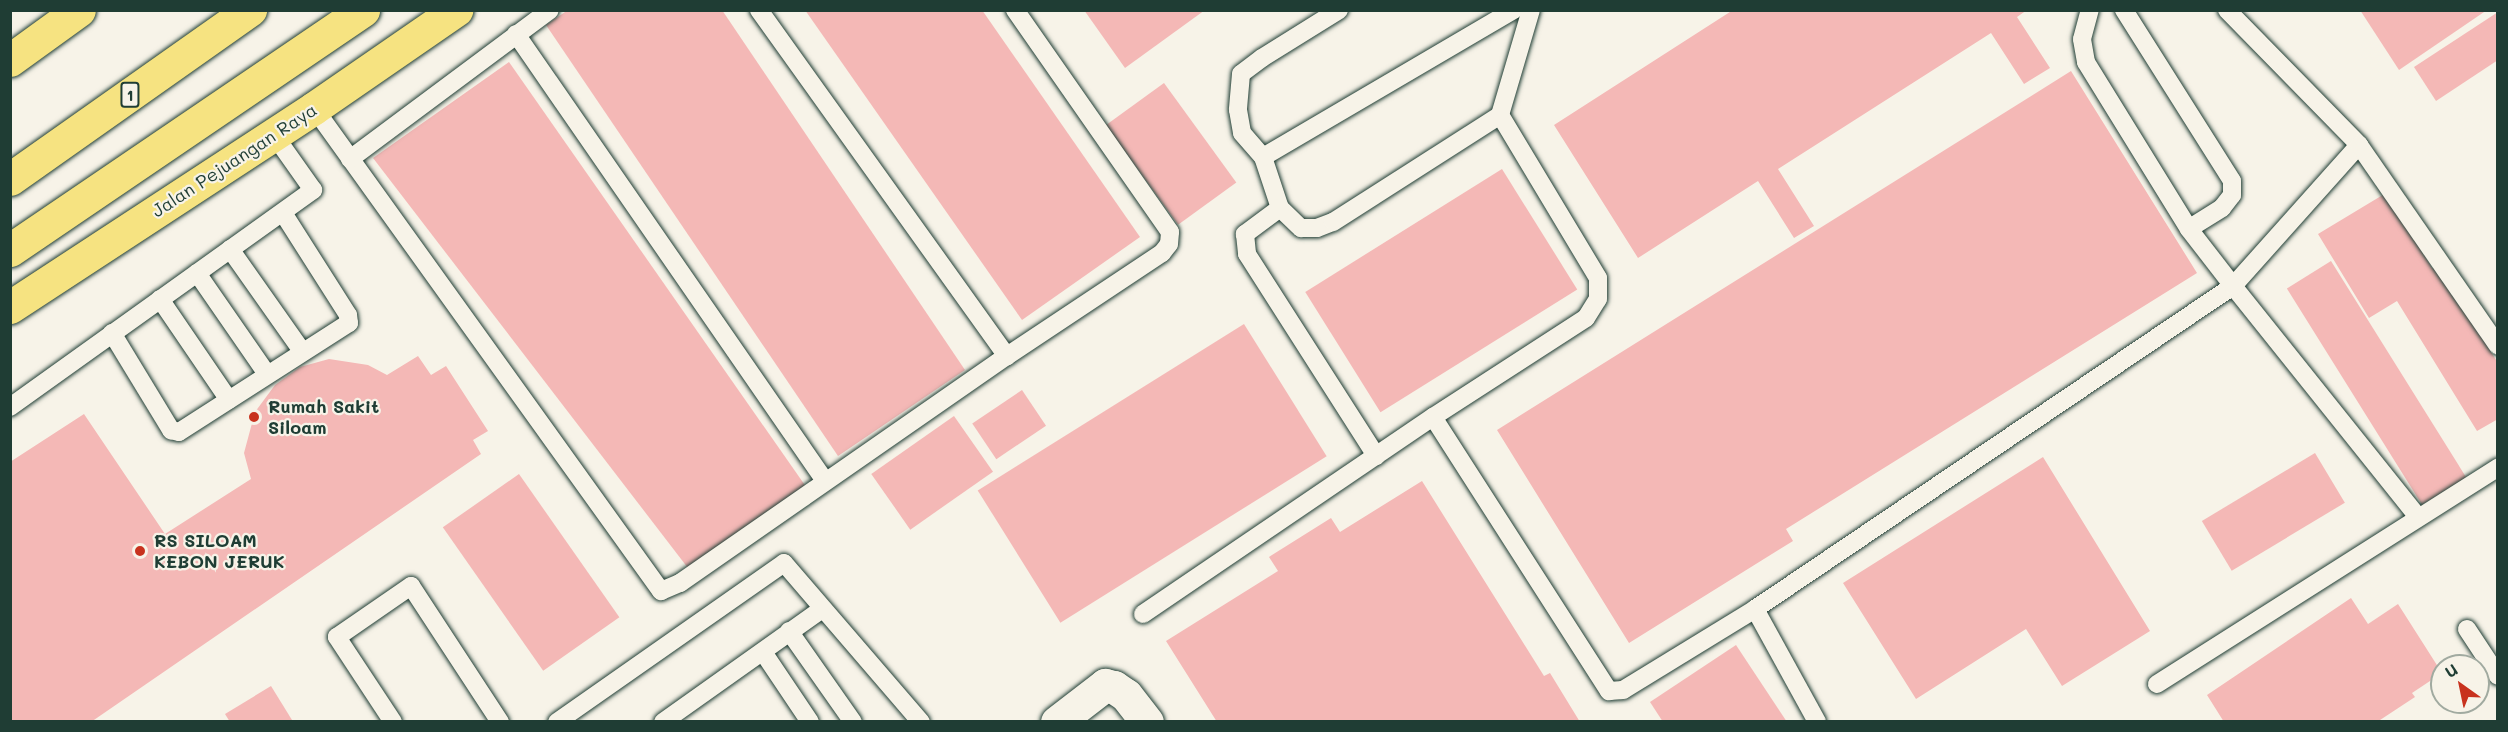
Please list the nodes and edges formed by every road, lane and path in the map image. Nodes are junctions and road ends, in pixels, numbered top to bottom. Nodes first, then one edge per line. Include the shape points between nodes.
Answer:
1 (80, 10) edge
2 (250, 10) edge
3 (363, 10) edge
4 (456, 10) edge
5 (550, 10) edge
6 (759, 10) edge
7 (1015, 10) edge
8 (1339, 10) edge
9 (1514, 10) edge
10 (1531, 10) edge
11 (2090, 10) edge
12 (2124, 10) edge
13 (2227, 10) edge
14 (516, 34) junction
15 (10, 60) edge
16 (314, 108) junction
17 (1500, 115) junction
18 (273, 135) junction
19 (2360, 145) junction
20 (1263, 157) junction
21 (351, 159) junction
22 (10, 178) edge
23 (1280, 208) junction
24 (283, 213) junction
25 (2189, 229) junction
26 (230, 249) junction
27 (10, 250) edge
28 (197, 273) junction
29 (2233, 286) junction
30 (160, 299) junction
31 (10, 307) edge
32 (112, 333) junction
33 (2498, 346) edge
34 (302, 351) junction
35 (1007, 356) junction
36 (267, 374) junction
37 (229, 400) junction
38 (10, 407) edge
39 (1433, 417) junction
40 (1376, 456) junction
41 (2498, 468) edge
42 (825, 481) junction
43 (2418, 517) junction
44 (822, 609) junction
45 (1755, 609) junction
46 (1143, 614) dead end
47 (2467, 628) dead end
48 (789, 632) junction
49 (763, 652) junction
50 (2498, 676) edge
51 (2157, 684) dead end
52 (393, 722) edge
53 (500, 722) edge
54 (557, 722) edge
55 (663, 722) edge
56 (810, 722) edge
57 (853, 722) edge
58 (921, 722) edge
59 (1056, 722) edge
60 (1147, 722) edge
61 (1817, 722) edge

1 - 15 main road
2 - 22 main road, 1
3 - 27 main road
4 - 16 main road, Jalan Pejuangan Raya
5 - 14 lane
6 - 35 lane
7 - 35 lane via 1170,232 1169,244 1162,253
8 - 20 lane via 1241,74 1238,110 1242,133
9 - 20 lane
10 - 17 lane
11 - 25 lane via 2082,39 2086,62
12 - 25 lane via 2232,181 2232,195 2222,208
13 - 19 lane
14 - 21 lane
14 - 42 lane
16 - 18 main road, Jalan Pejuangan Raya
16 - 21 lane
17 - 23 lane via 1333,222 1301,228
17 - 39 lane via 1598,278 1598,298 1586,318
18 - 24 lane via 313,190
18 - 31 main road, Jalan Pejuangan Raya
19 - 29 lane
19 - 33 lane
20 - 23 lane
21 - 42 lane via 661,591 680,584
23 - 40 lane via 1245,234 1247,254
24 - 26 lane
24 - 34 lane via 350,319
25 - 29 lane
26 - 28 lane
26 - 34 lane
28 - 30 lane
28 - 36 lane
29 - 43 lane
29 - 45 lane
30 - 32 lane
30 - 37 lane
32 - 37 lane via 171,430 179,432
32 - 38 lane
34 - 36 lane
35 - 42 lane
36 - 37 lane
39 - 40 lane
39 - 45 lane via 1609,691 1623,690
40 - 46 lane
41 - 43 lane
43 - 51 lane
44 - 48 lane
44 - 54 lane via 784,563
44 - 58 lane
45 - 61 lane
47 - 50 lane
48 - 49 lane
48 - 57 lane
49 - 55 lane
49 - 56 lane
52 - 53 lane via 337,637 411,586
59 - 60 street via 1105,685 1126,695

